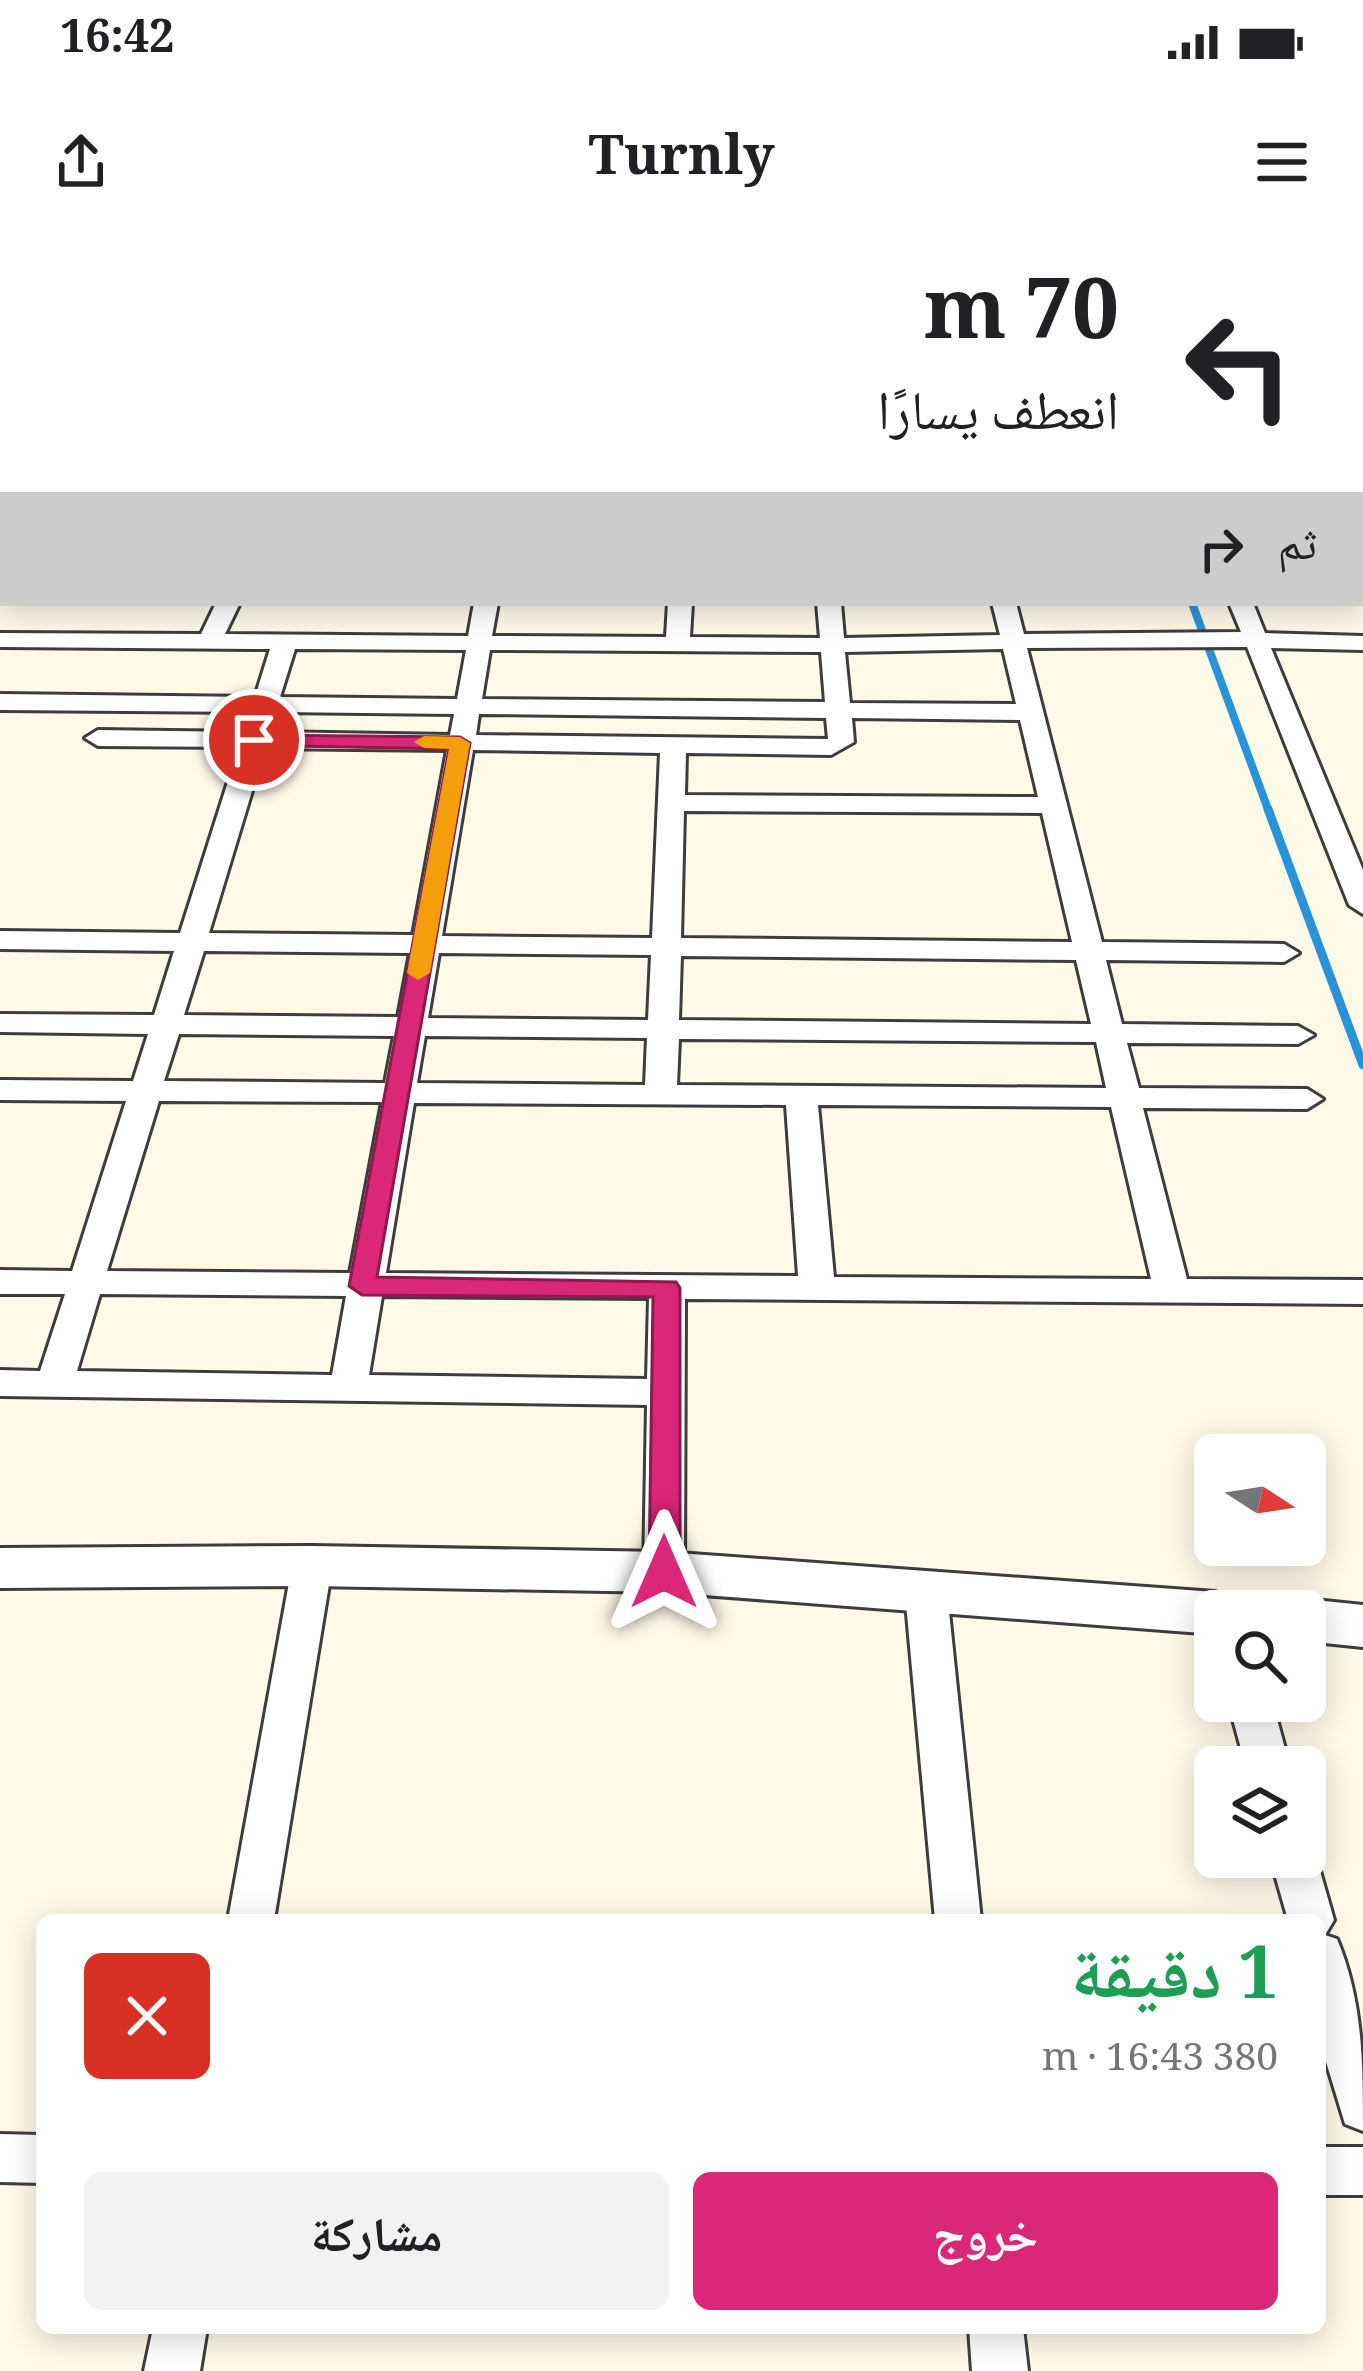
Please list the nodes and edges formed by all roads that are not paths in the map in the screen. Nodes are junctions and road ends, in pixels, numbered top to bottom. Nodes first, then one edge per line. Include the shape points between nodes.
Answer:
1 (227, 606) edge
2 (484, 606) edge
3 (680, 606) edge
4 (829, 606) edge
5 (1005, 606) edge
6 (1242, 606) edge
7 (0, 640) edge
8 (210, 641) junction
9 (285, 641) junction
10 (1257, 641) junction
11 (478, 643) junction
12 (1015, 643) junction
13 (1363, 643) edge
14 (678, 644) junction
15 (832, 645) junction
16 (0, 702) edge
17 (266, 705) junction
18 (466, 707) junction
19 (838, 710) junction
20 (1031, 712) junction
21 (98, 739) dead end
22 (254, 740) junction
23 (460, 743) junction
24 (673, 746) junction
25 (671, 802) junction
26 (1053, 805) junction
27 (1363, 905) edge
28 (192, 942) junction
29 (424, 944) junction
30 (667, 947) junction
31 (4, 948) edge
32 (1089, 951) junction
33 (1285, 953) dead end
34 (0, 1023) edge
35 (166, 1024) junction
36 (409, 1027) junction
37 (664, 1029) junction
38 (1109, 1033) junction
39 (1298, 1035) dead end
40 (0, 1090) edge
41 (145, 1091) junction
42 (397, 1093) junction
43 (800, 1094) junction
44 (661, 1097) junction
45 (1122, 1097) junction
46 (1307, 1099) dead end
47 (0, 1282) edge
48 (85, 1285) junction
49 (362, 1286) junction
50 (667, 1288) junction
51 (817, 1288) junction
52 (1172, 1291) junction
53 (1363, 1292) edge
54 (0, 1383) edge
55 (55, 1383) junction
56 (348, 1387) junction
57 (666, 1393) junction
58 (312, 1566) junction
59 (0, 1568) edge
60 (664, 1572) junction
61 (926, 1592) junction
62 (1194, 1611) edge
63 (1326, 1622) edge
64 (1363, 1626) edge
65 (1299, 1878) edge
66 (251, 1914) edge
67 (957, 1914) edge
68 (1309, 1914) edge
69 (1326, 1975) edge
70 (1363, 2108) edge
71 (0, 2158) edge
72 (36, 2159) edge
73 (1326, 2170) edge
74 (1363, 2171) edge
75 (178, 2334) edge
76 (997, 2334) edge
77 (172, 2371) edge
78 (1000, 2371) edge

1 - 8 street
2 - 11 street
3 - 14 street
4 - 15 street
5 - 12 street
6 - 10 street
7 - 8 street
8 - 9 street
9 - 11 street
9 - 17 street
10 - 12 street
10 - 13 street
10 - 27 street
11 - 14 street
11 - 18 street
12 - 15 street
12 - 20 street
14 - 15 street
15 - 19 street
16 - 17 street
17 - 18 street
17 - 22 street
18 - 19 street
18 - 23 street
19 - 20 street
19 - 24 street via 841,742 831,747
20 - 26 street
21 - 22 street
22 - 23 street
22 - 28 street
23 - 24 street
23 - 29 street
24 - 25 street
25 - 26 street
25 - 30 street
26 - 32 street
28 - 29 street
28 - 31 street
28 - 35 street
29 - 30 street
29 - 36 street
30 - 32 street
30 - 37 street
32 - 33 street
32 - 38 street
34 - 35 street
35 - 36 street
35 - 41 street
36 - 37 street
36 - 42 street
37 - 38 street
37 - 44 street
38 - 39 street
38 - 45 street
40 - 41 street
41 - 42 street
41 - 48 street
42 - 44 street
42 - 49 street
43 - 44 street
43 - 45 street
43 - 51 street
45 - 46 street
45 - 52 street
47 - 48 street
48 - 49 street
48 - 55 street
49 - 50 street
49 - 56 street
50 - 51 street
50 - 57 street
51 - 52 street
52 - 53 street
54 - 55 street
55 - 56 street
56 - 57 street
57 - 60 street
58 - 59 street
58 - 60 street
58 - 66 street
60 - 61 street
61 - 62 street
61 - 67 street
63 - 64 street
65 - 68 street
69 - 70 street
71 - 72 street
73 - 74 street
75 - 77 street
76 - 78 street

